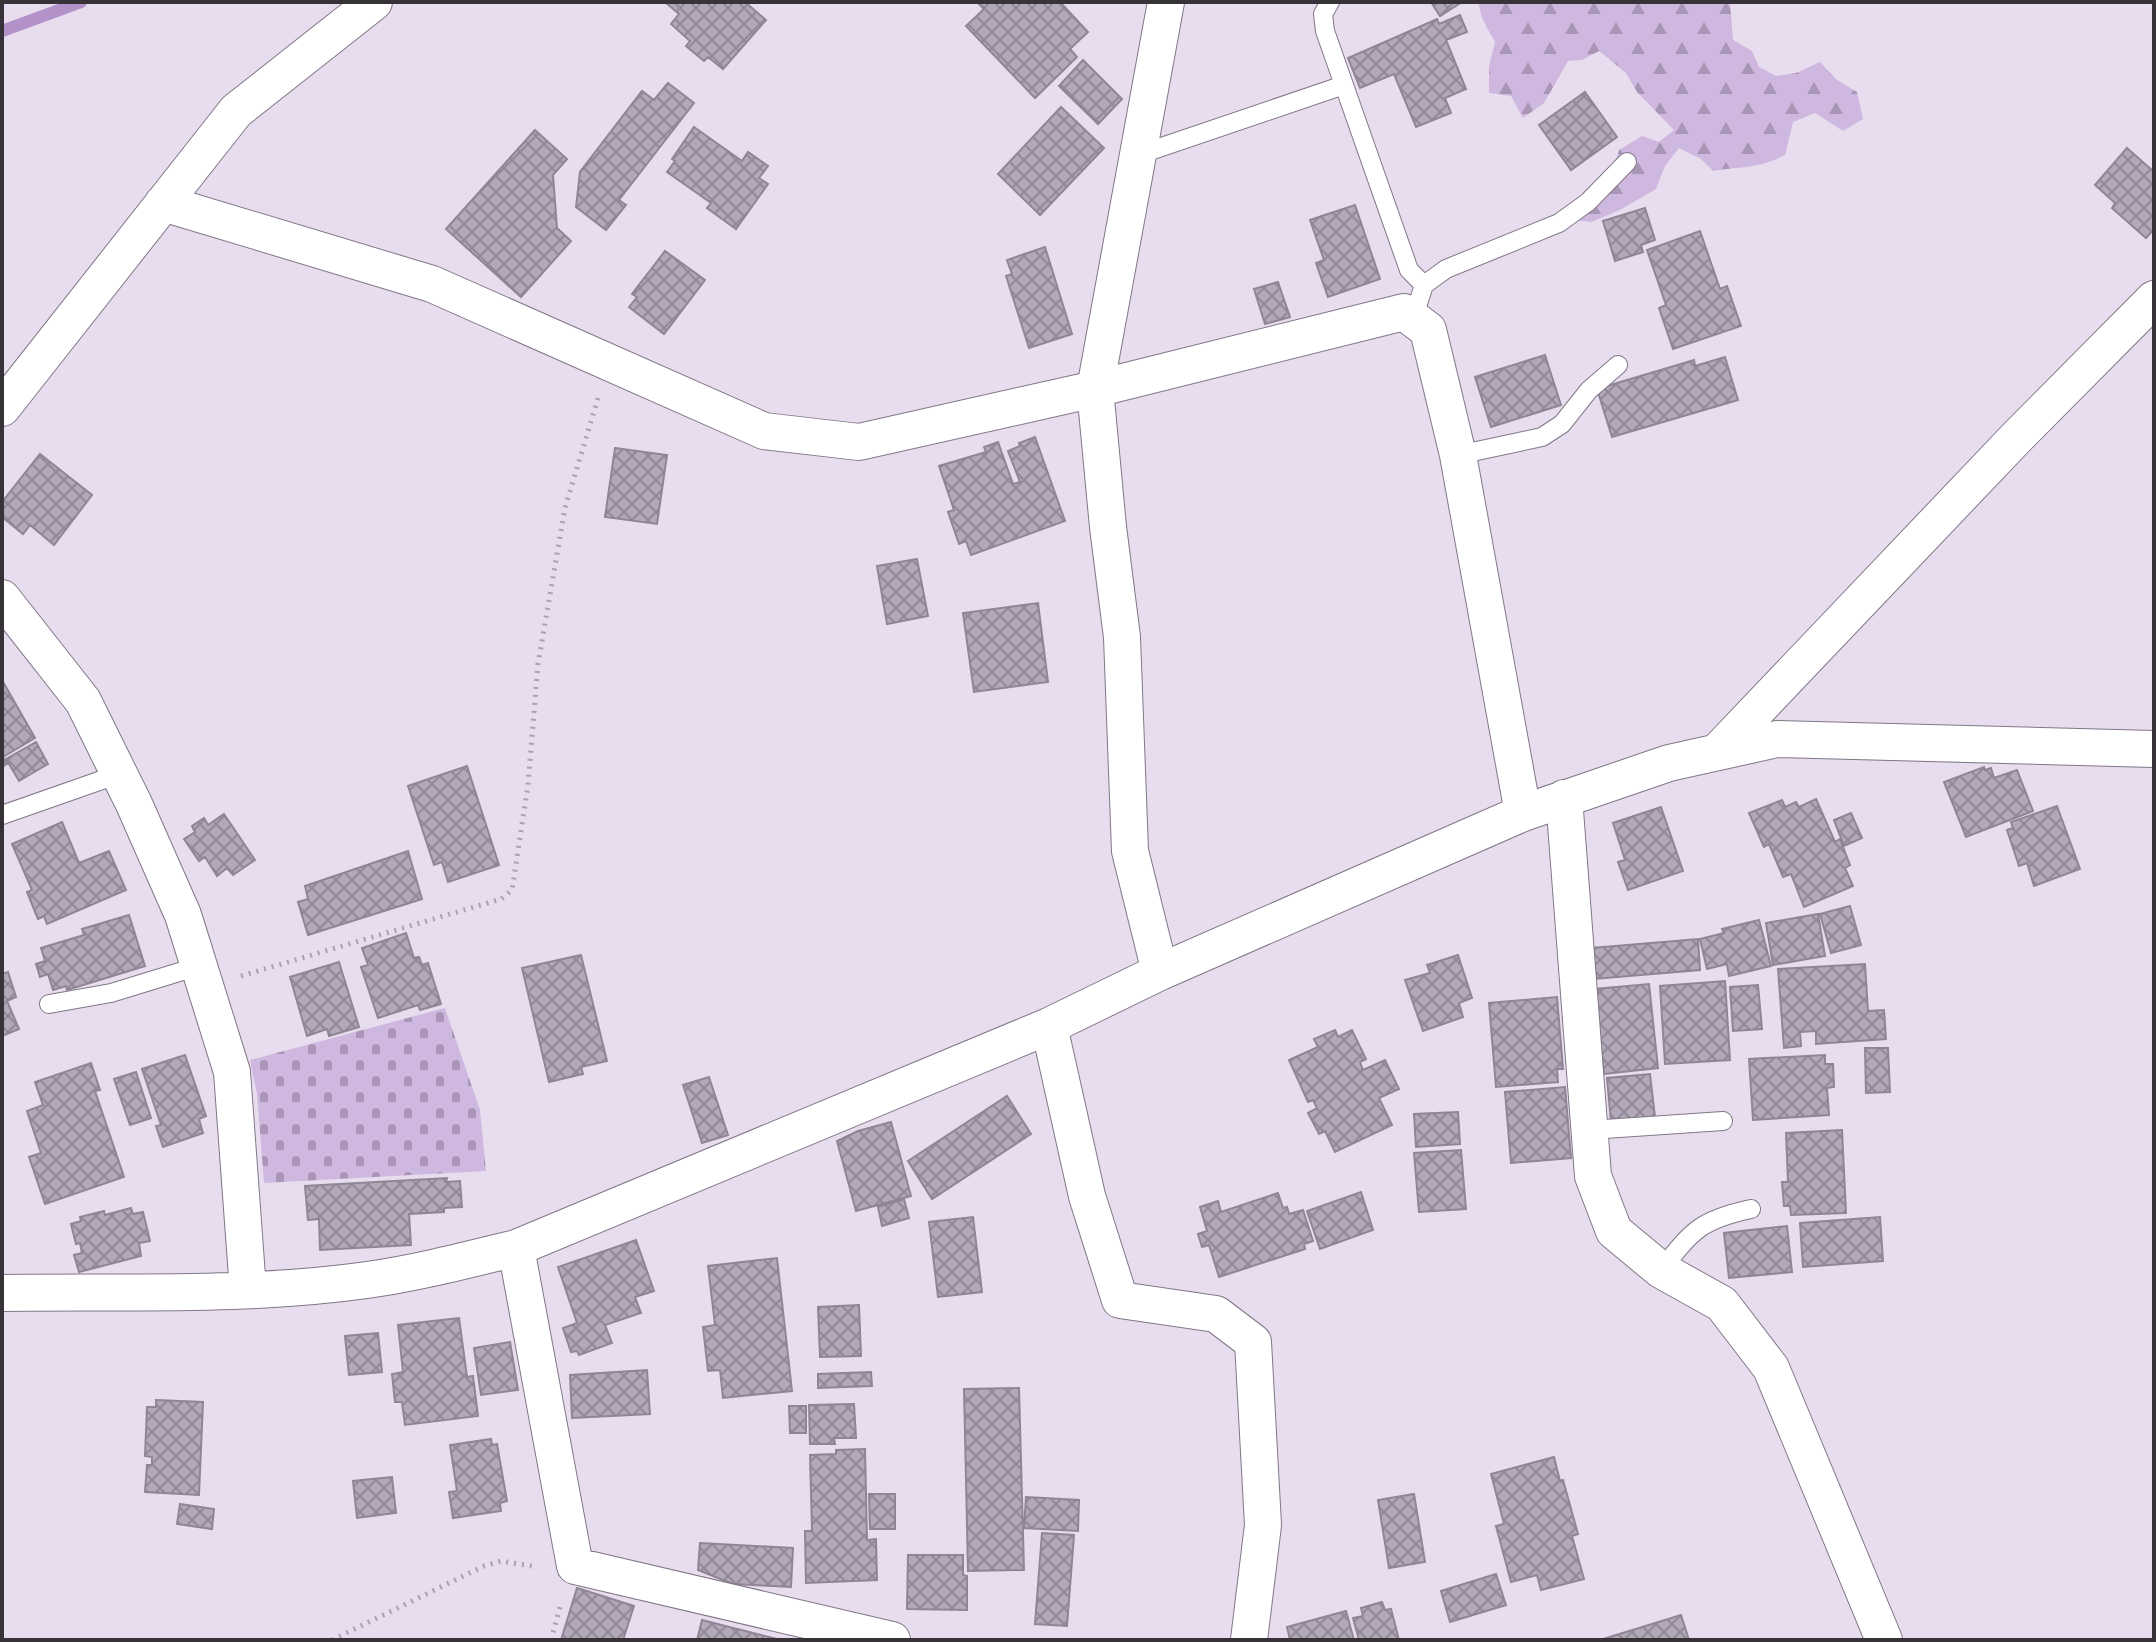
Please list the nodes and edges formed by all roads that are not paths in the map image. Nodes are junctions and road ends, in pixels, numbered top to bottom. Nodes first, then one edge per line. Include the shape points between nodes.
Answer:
1 (374, 2) edge
2 (1166, 2) edge
3 (1330, 2) edge
4 (1344, 85) junction
5 (1138, 155) junction
6 (1627, 162) dead end
7 (163, 203) junction
8 (1424, 285) junction
9 (2154, 299) edge
10 (1413, 319) junction
11 (1618, 365) dead end
12 (1095, 389) junction
13 (2, 408) edge
14 (1458, 455) junction
15 (2, 598) edge
16 (2154, 749) edge
17 (1717, 752) junction
18 (119, 774) junction
19 (1564, 798) junction
20 (1523, 813) junction
21 (2, 815) edge
22 (1160, 972) junction
23 (202, 976) junction
24 (49, 1004) dead end
25 (1049, 1026) junction
26 (1723, 1121) dead end
27 (1590, 1130) junction
28 (1751, 1209) dead end
29 (516, 1248) junction
30 (1661, 1270) junction
31 (248, 1290) junction
32 (2, 1293) edge
33 (892, 1640) edge
34 (1249, 1640) edge
35 (1884, 1640) edge

1 - 7 street via 236,111
2 - 5 street
3 - 4 lane via 1323,14 1325,31
4 - 5 lane
4 - 8 lane via 1409,270
5 - 12 street
6 - 8 lane via 1559,223 1446,269
7 - 12 street via 432,284 764,431 859,442
7 - 13 street
8 - 10 lane
9 - 17 street
10 - 12 street via 1404,312
10 - 14 street via 1428,330
11 - 14 lane via 1562,424 1542,437
12 - 22 street via 1122,637 1130,851
14 - 20 street
15 - 18 street via 83,701
16 - 17 street via 1777,739
17 - 19 street
18 - 21 lane
18 - 23 street via 183,915
19 - 20 street
19 - 27 street
20 - 22 street
22 - 25 street
23 - 24 lane
23 - 31 street via 232,1072
25 - 29 street
25 - 34 street via 1087,1196 1120,1300 1216,1314 1253,1342 1263,1525
26 - 27 lane
27 - 30 street via 1593,1176 1614,1231
28 - 30 lane via 1720,1216 1690,1233
29 - 31 street via 366,1280
29 - 33 street via 575,1566
30 - 35 street via 1722,1304 1771,1368
31 - 32 street

